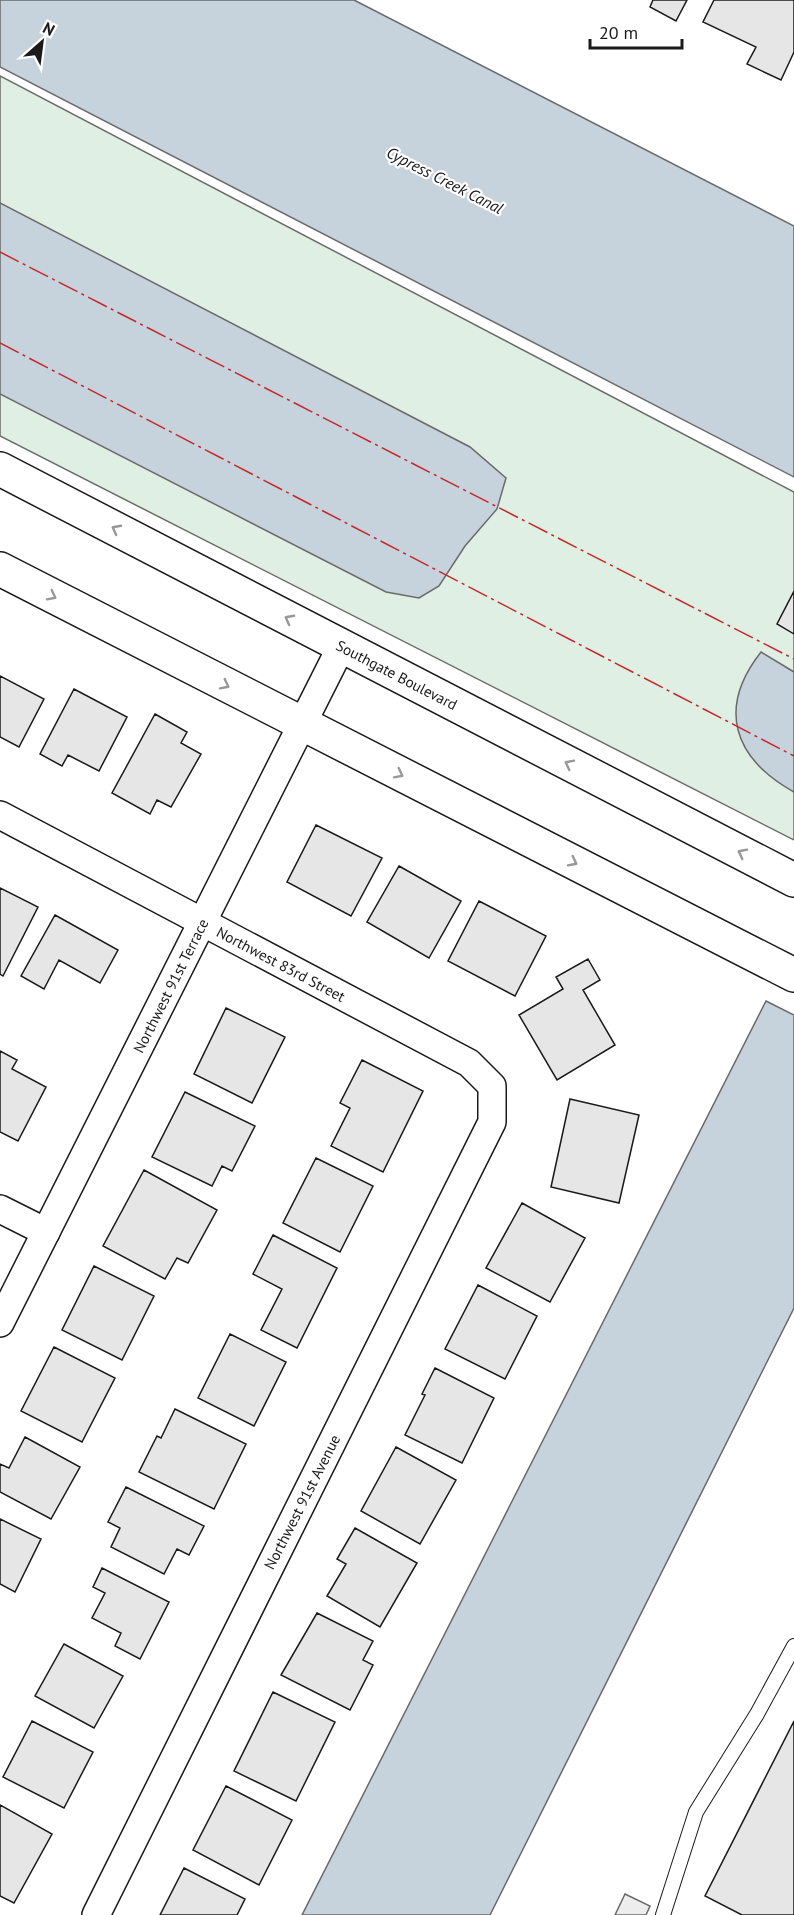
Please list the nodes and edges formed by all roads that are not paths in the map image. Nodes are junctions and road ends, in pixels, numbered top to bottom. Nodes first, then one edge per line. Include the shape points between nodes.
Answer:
1 (0, 469) edge
2 (0, 569) edge
3 (340, 646) junction
4 (302, 724) junction
5 (0, 815) edge
6 (794, 880) edge
7 (201, 920) junction
8 (794, 975) edge
9 (492, 1086) joint
10 (0, 1209) edge
11 (46, 1232) junction
12 (0, 1323) edge
13 (794, 1646) edge
14 (96, 1915) edge
15 (663, 1915) edge

3 -> 1 main road, Southgate Boulevard
2 -> 4 main road
3 - 4 street, Northwest 91st Terrace
6 -> 3 main road, Southgate Boulevard
4 - 7 street, Northwest 91st Terrace
4 -> 8 main road
5 - 7 street, Northwest 83rd Street
7 - 9 street, Northwest 83rd Street via 469,1062
7 - 11 street, Northwest 91st Terrace
9 - 14 street, Northwest 91st Avenue via 492,1122
10 - 11 street
11 - 12 street, Northwest 91st Terrace
13 - 15 lane via 696,1812

